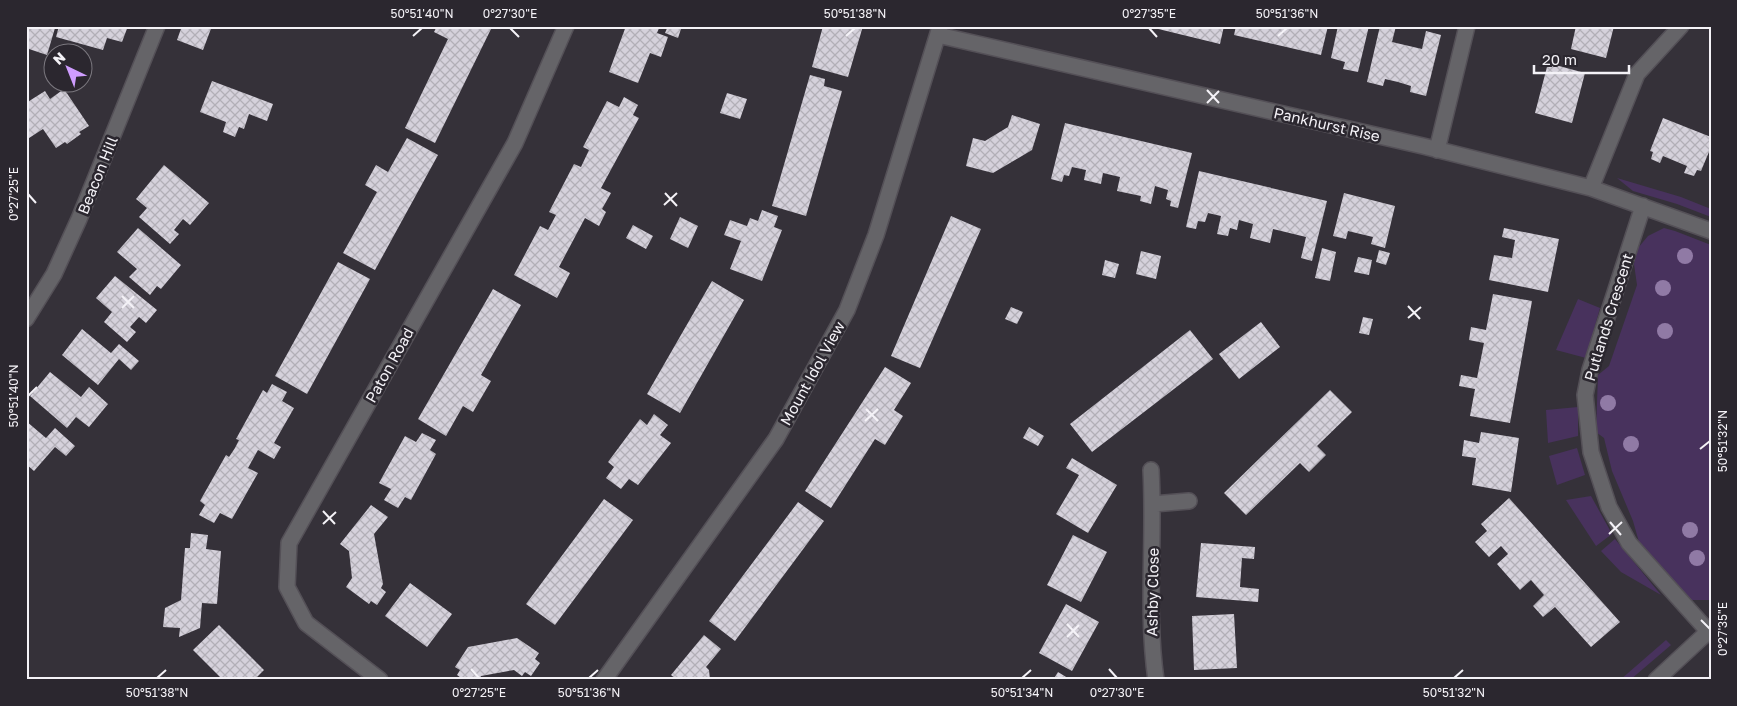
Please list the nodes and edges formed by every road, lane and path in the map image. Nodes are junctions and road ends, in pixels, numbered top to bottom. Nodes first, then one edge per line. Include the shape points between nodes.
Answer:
1 (157, 26) edge
2 (566, 26) edge
3 (1466, 26) edge
4 (1681, 26) edge
5 (939, 31) edge
6 (1437, 150) junction
7 (1590, 188) junction
8 (1643, 206) junction
9 (1711, 231) edge
10 (26, 319) edge
11 (1151, 470) dead end
12 (1189, 501) dead end
13 (1153, 504) junction
14 (1709, 630) edge
15 (380, 680) edge
16 (604, 680) edge
17 (1156, 680) edge
18 (1656, 680) edge

1 - 10 street, Beacon Hill via 79,220 54,274
2 - 15 street, Paton Road via 515,143 289,544 287,587 306,623
3 - 6 street
4 - 7 street via 1636,74
5 - 6 street, Pankhurst Rise
5 - 16 street, Mount Idol View via 876,235 847,310 776,439
6 - 7 street, Pankhurst Rise
7 - 8 street, Pankhurst Rise
8 - 9 street, Pankhurst Rise
8 - 14 street, Putlands Crescent via 1586,386 1591,452 1609,508 1629,543
11 - 13 street, Ashby Close
12 - 13 street
13 - 17 street, Ashby Close via 1152,649
14 - 18 street

